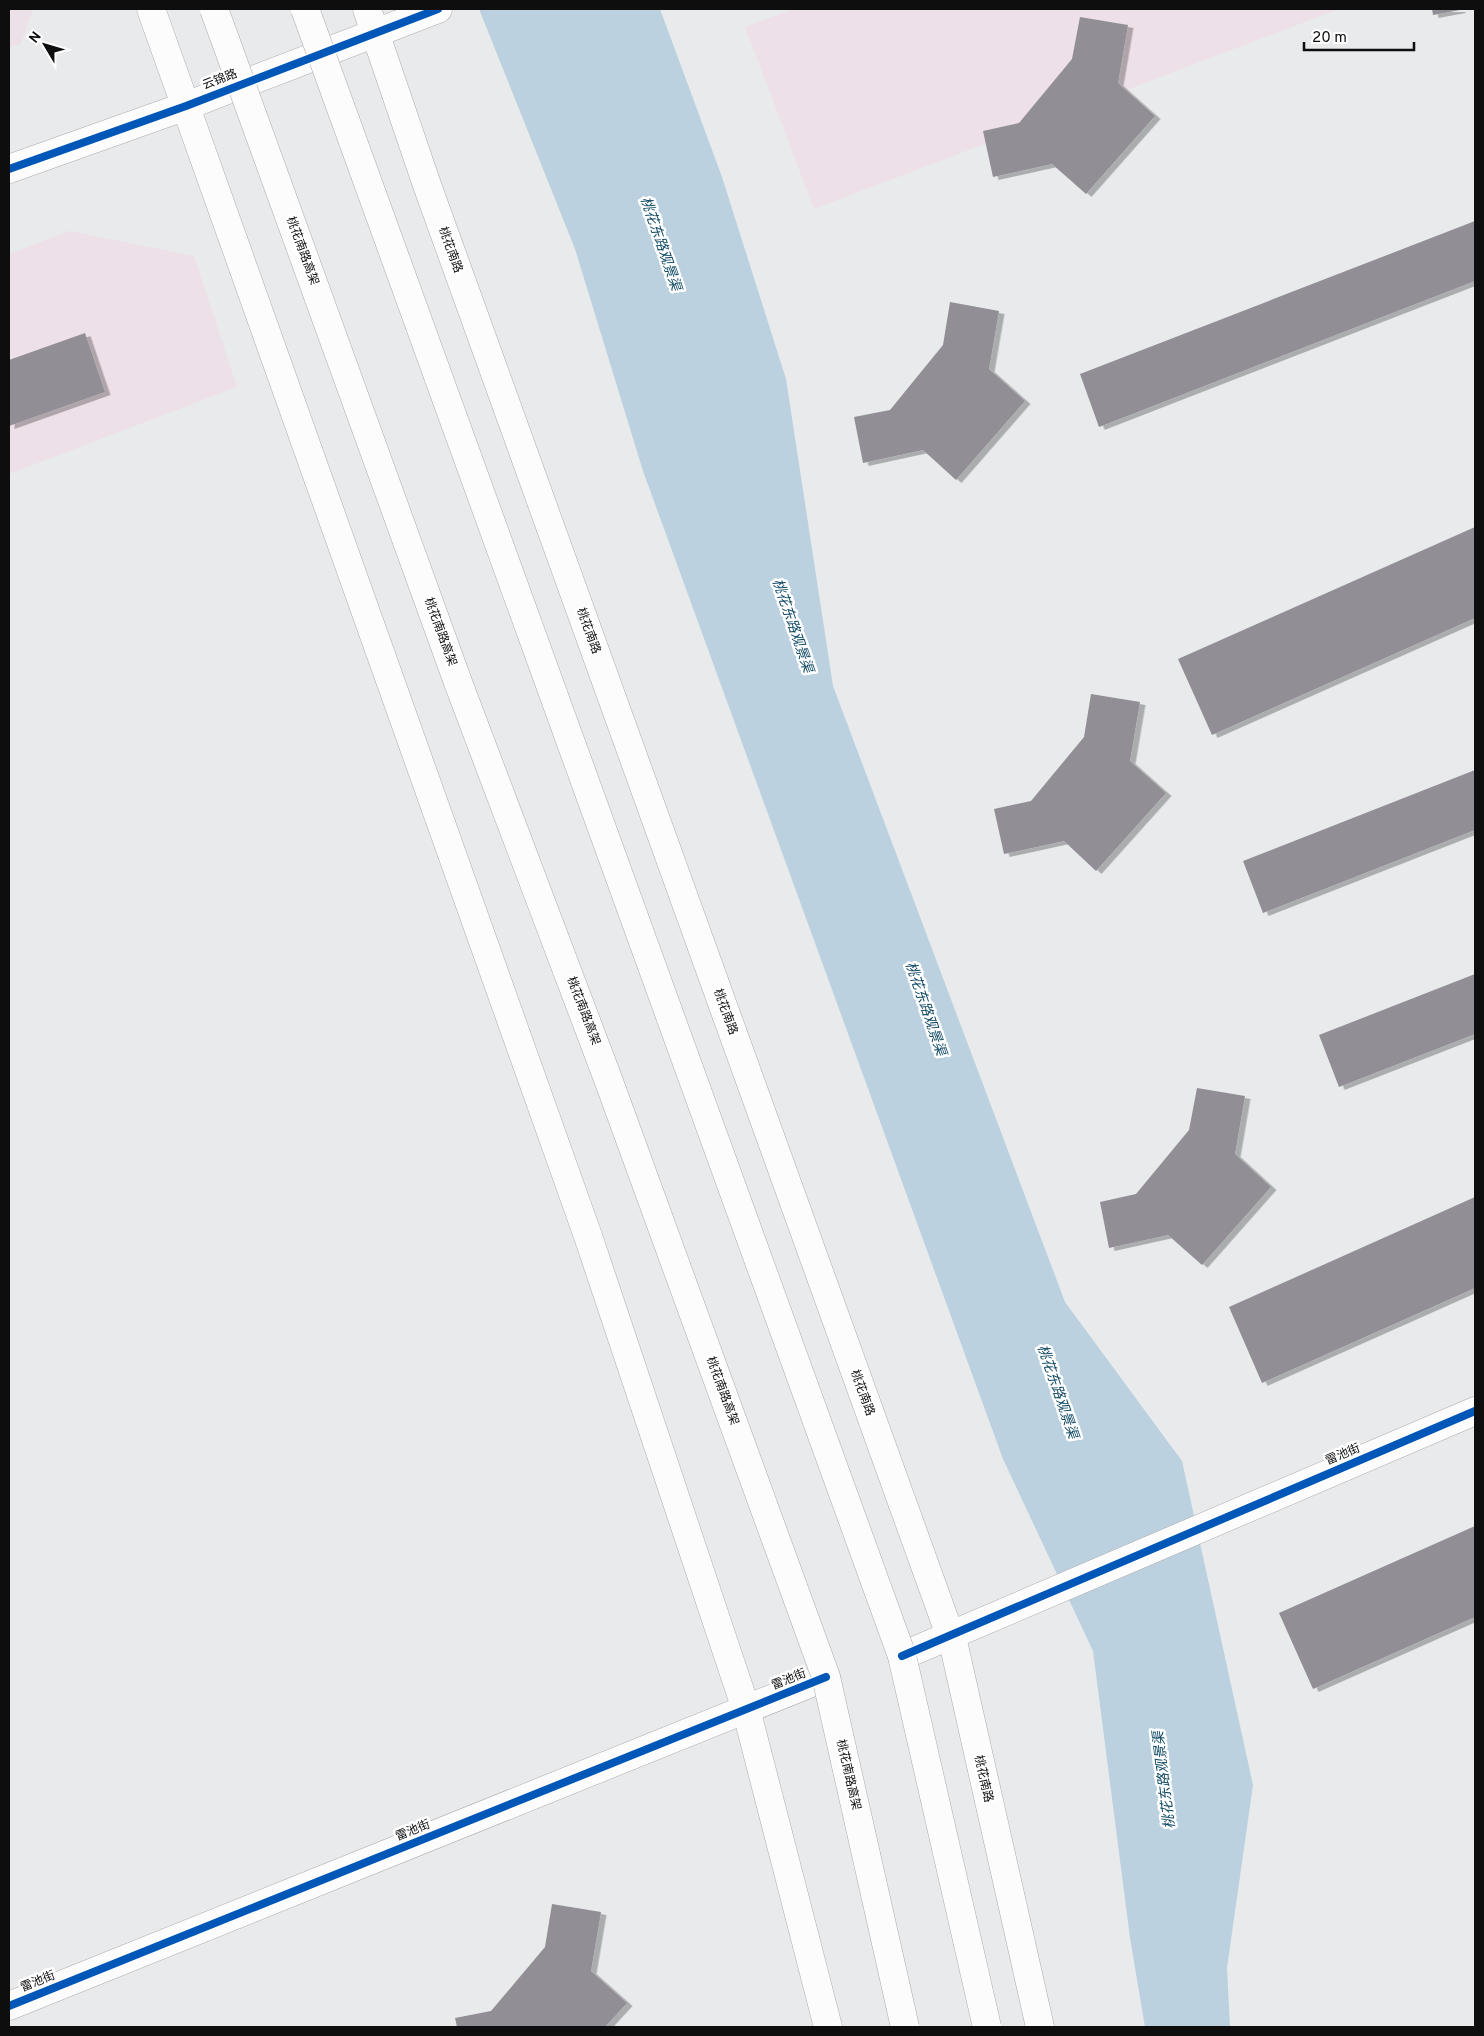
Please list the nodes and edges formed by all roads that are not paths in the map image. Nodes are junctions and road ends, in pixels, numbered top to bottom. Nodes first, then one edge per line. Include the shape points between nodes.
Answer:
1 (151, 9) edge
2 (214, 9) edge
3 (305, 9) edge
4 (431, 11) edge
5 (371, 21) edge
6 (186, 106) junction
7 (9, 168) edge
8 (1475, 1411) edge
9 (950, 1635) junction
10 (902, 1656) junction
11 (826, 1677) junction
12 (746, 1709) junction
13 (9, 2006) edge
14 (828, 2027) edge
15 (905, 2027) edge
16 (987, 2027) edge
17 (1040, 2027) edge

1 - 6 main road
2 - 11 main road, 桃花南路高架, bridge via 456,676 615,1098
3 - 10 main road, bridge
4 - 5 main road, 云锦路
5 - 6 main road, 云锦路
5 - 9 main road, 桃花南路 via 430,194
6 - 7 main road, 云锦路
6 - 12 main road via 585,1227
8 - 9 main road, 雷池街
9 - 10 main road, 雷池街
9 - 17 main road, 桃花南路
10 - 16 main road, bridge
11 - 12 main road, 雷池街
11 - 15 main road, 桃花南路高架, bridge
12 - 13 main road, 雷池街
12 - 14 main road

